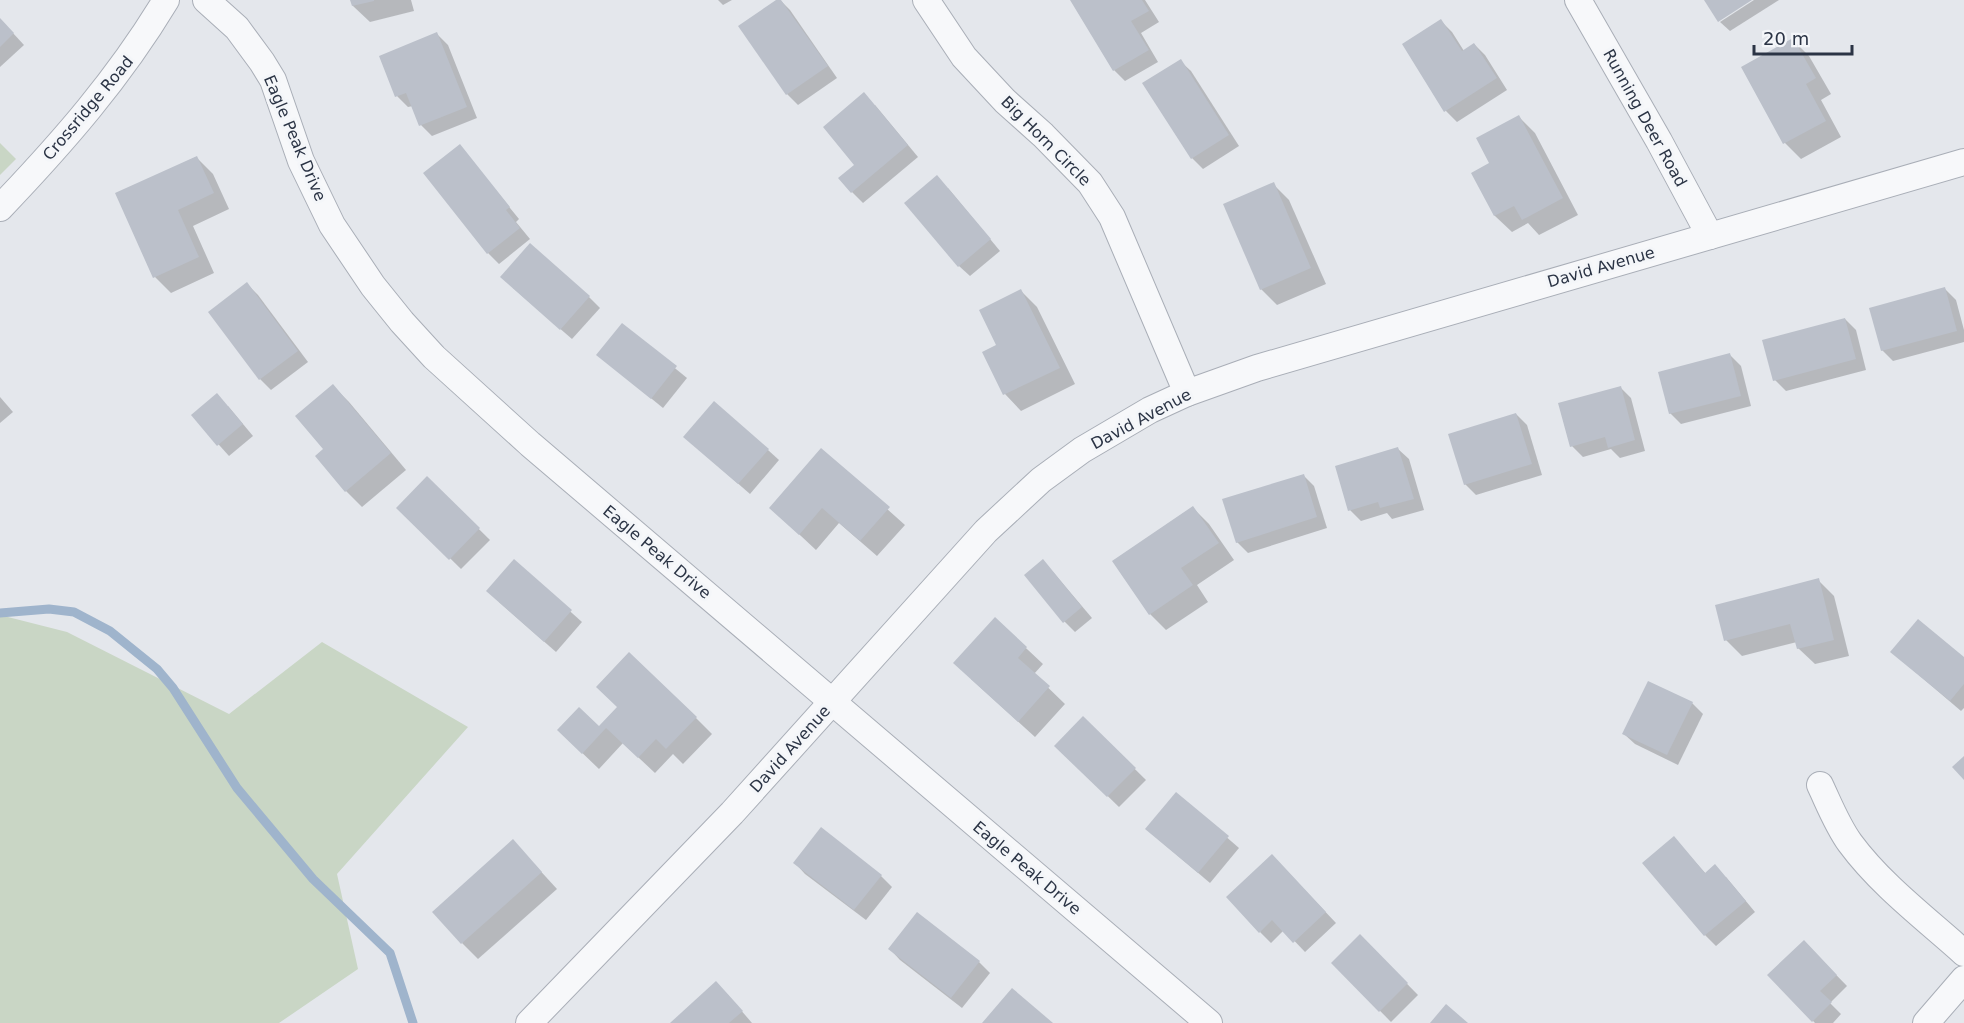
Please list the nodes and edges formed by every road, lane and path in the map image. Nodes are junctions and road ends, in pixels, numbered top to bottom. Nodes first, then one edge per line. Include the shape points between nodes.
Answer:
1 (166, 0) edge
2 (206, 0) edge
3 (926, 0) edge
4 (1578, 0) edge
5 (1964, 162) edge
6 (0, 208) edge
7 (1710, 236) junction
8 (1187, 393) junction
9 (833, 702) junction
10 (1820, 785) dead end
11 (1964, 953) edge
12 (1964, 979) edge
13 (529, 1023) edge
14 (1209, 1023) edge
15 (1926, 1023) edge

1 - 6 street, Crossridge Road via 102,95
2 - 9 street, Eagle Peak Drive via 237,28 273,80 302,161 332,225 402,322 434,357 530,444
3 - 8 street, Big Horn Circle via 964,57 1090,183 1112,217
4 - 7 street, Running Deer Road
5 - 7 street, David Avenue
7 - 8 street, David Avenue via 1257,368
8 - 9 street, David Avenue via 1082,450 1041,480 986,531
9 - 13 street, David Avenue
9 - 14 street, Eagle Peak Drive
10 - 11 street via 1850,842 1880,878
12 - 15 street

